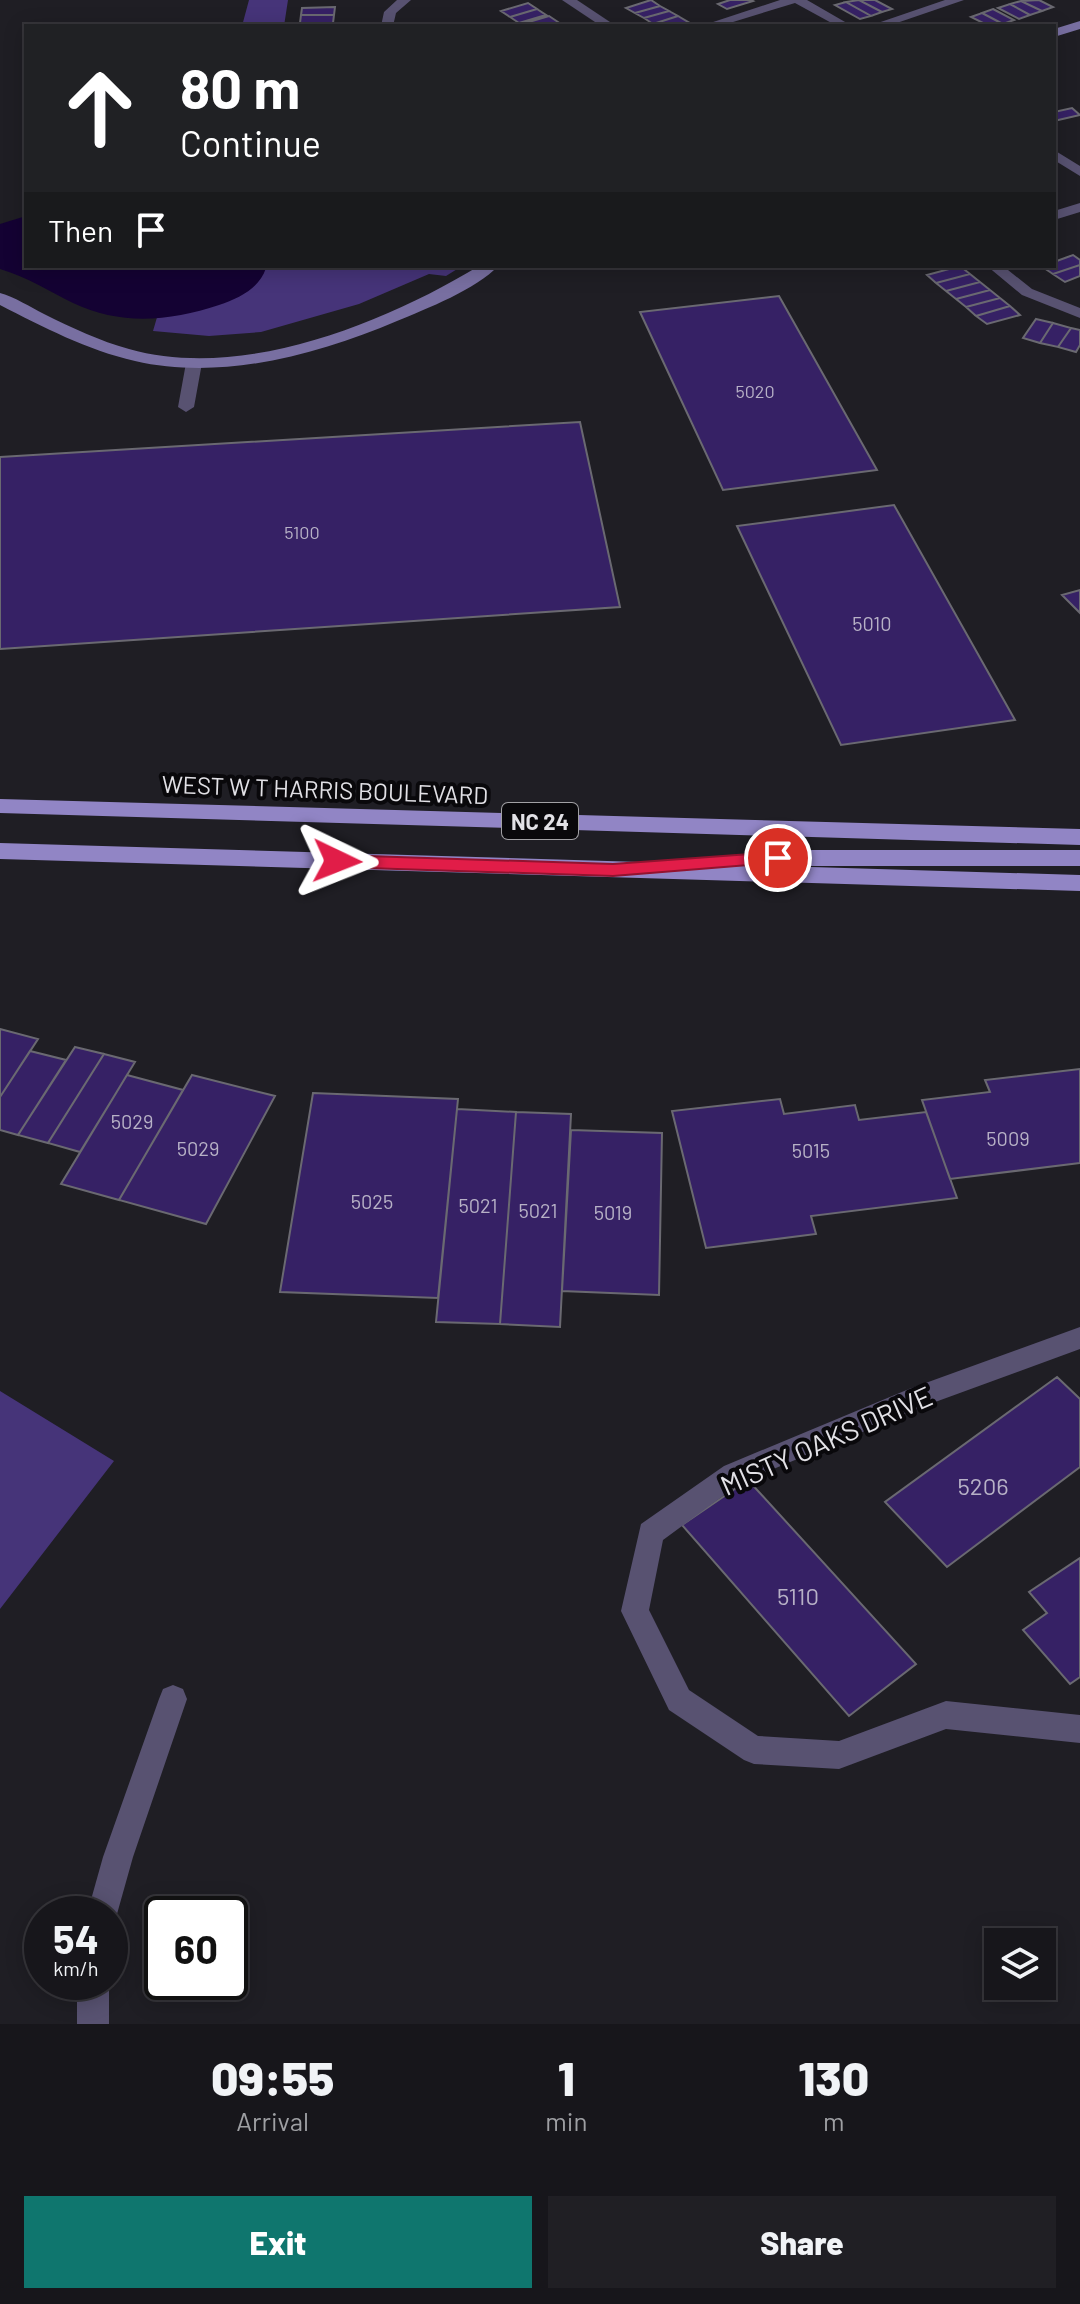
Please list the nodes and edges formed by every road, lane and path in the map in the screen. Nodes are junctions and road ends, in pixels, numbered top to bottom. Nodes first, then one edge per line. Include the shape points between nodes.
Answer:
1 (405, 0) edge
2 (568, 0) edge
3 (796, 0) edge
4 (958, 0) edge
5 (387, 24) edge
6 (607, 24) edge
7 (714, 24) edge
8 (842, 24) edge
9 (881, 24) edge
10 (1080, 25) edge
11 (1056, 32) edge
12 (1056, 155) edge
13 (1080, 172) edge
14 (1080, 207) edge
15 (1056, 215) edge
16 (486, 268) edge
17 (997, 268) edge
18 (0, 298) edge
19 (1080, 313) edge
20 (194, 363) junction
21 (186, 407) dead end
22 (0, 806) edge
23 (1080, 837) edge
24 (0, 851) edge
25 (1080, 858) edge
26 (613, 870) junction
27 (1080, 883) edge
28 (1080, 1338) edge
29 (173, 1699) dead end
30 (1080, 1729) edge
31 (108, 1896) edge
32 (93, 2000) edge
33 (93, 2024) edge

1 - 5 street via 390,12
2 - 6 street
3 - 7 street
3 - 8 street
4 - 9 street
10 - 11 main road
12 - 13 street
14 - 15 street
16 - 20 main road via 409,310 339,335 241,359
17 - 19 street via 1027,292
18 - 20 main road via 125,354
20 - 21 street
22 - 23 main road, WEST W T HARRIS BOULEVARD / NC 24
24 - 26 main road, NC 24
25 - 26 main road via 747,858
26 - 27 main road, NC 24
28 - 30 street, MISTY OAKS DRIVE via 918,1397 733,1474 651,1533 635,1611 679,1700 754,1750 839,1755 946,1715
29 - 31 street
32 - 33 street

